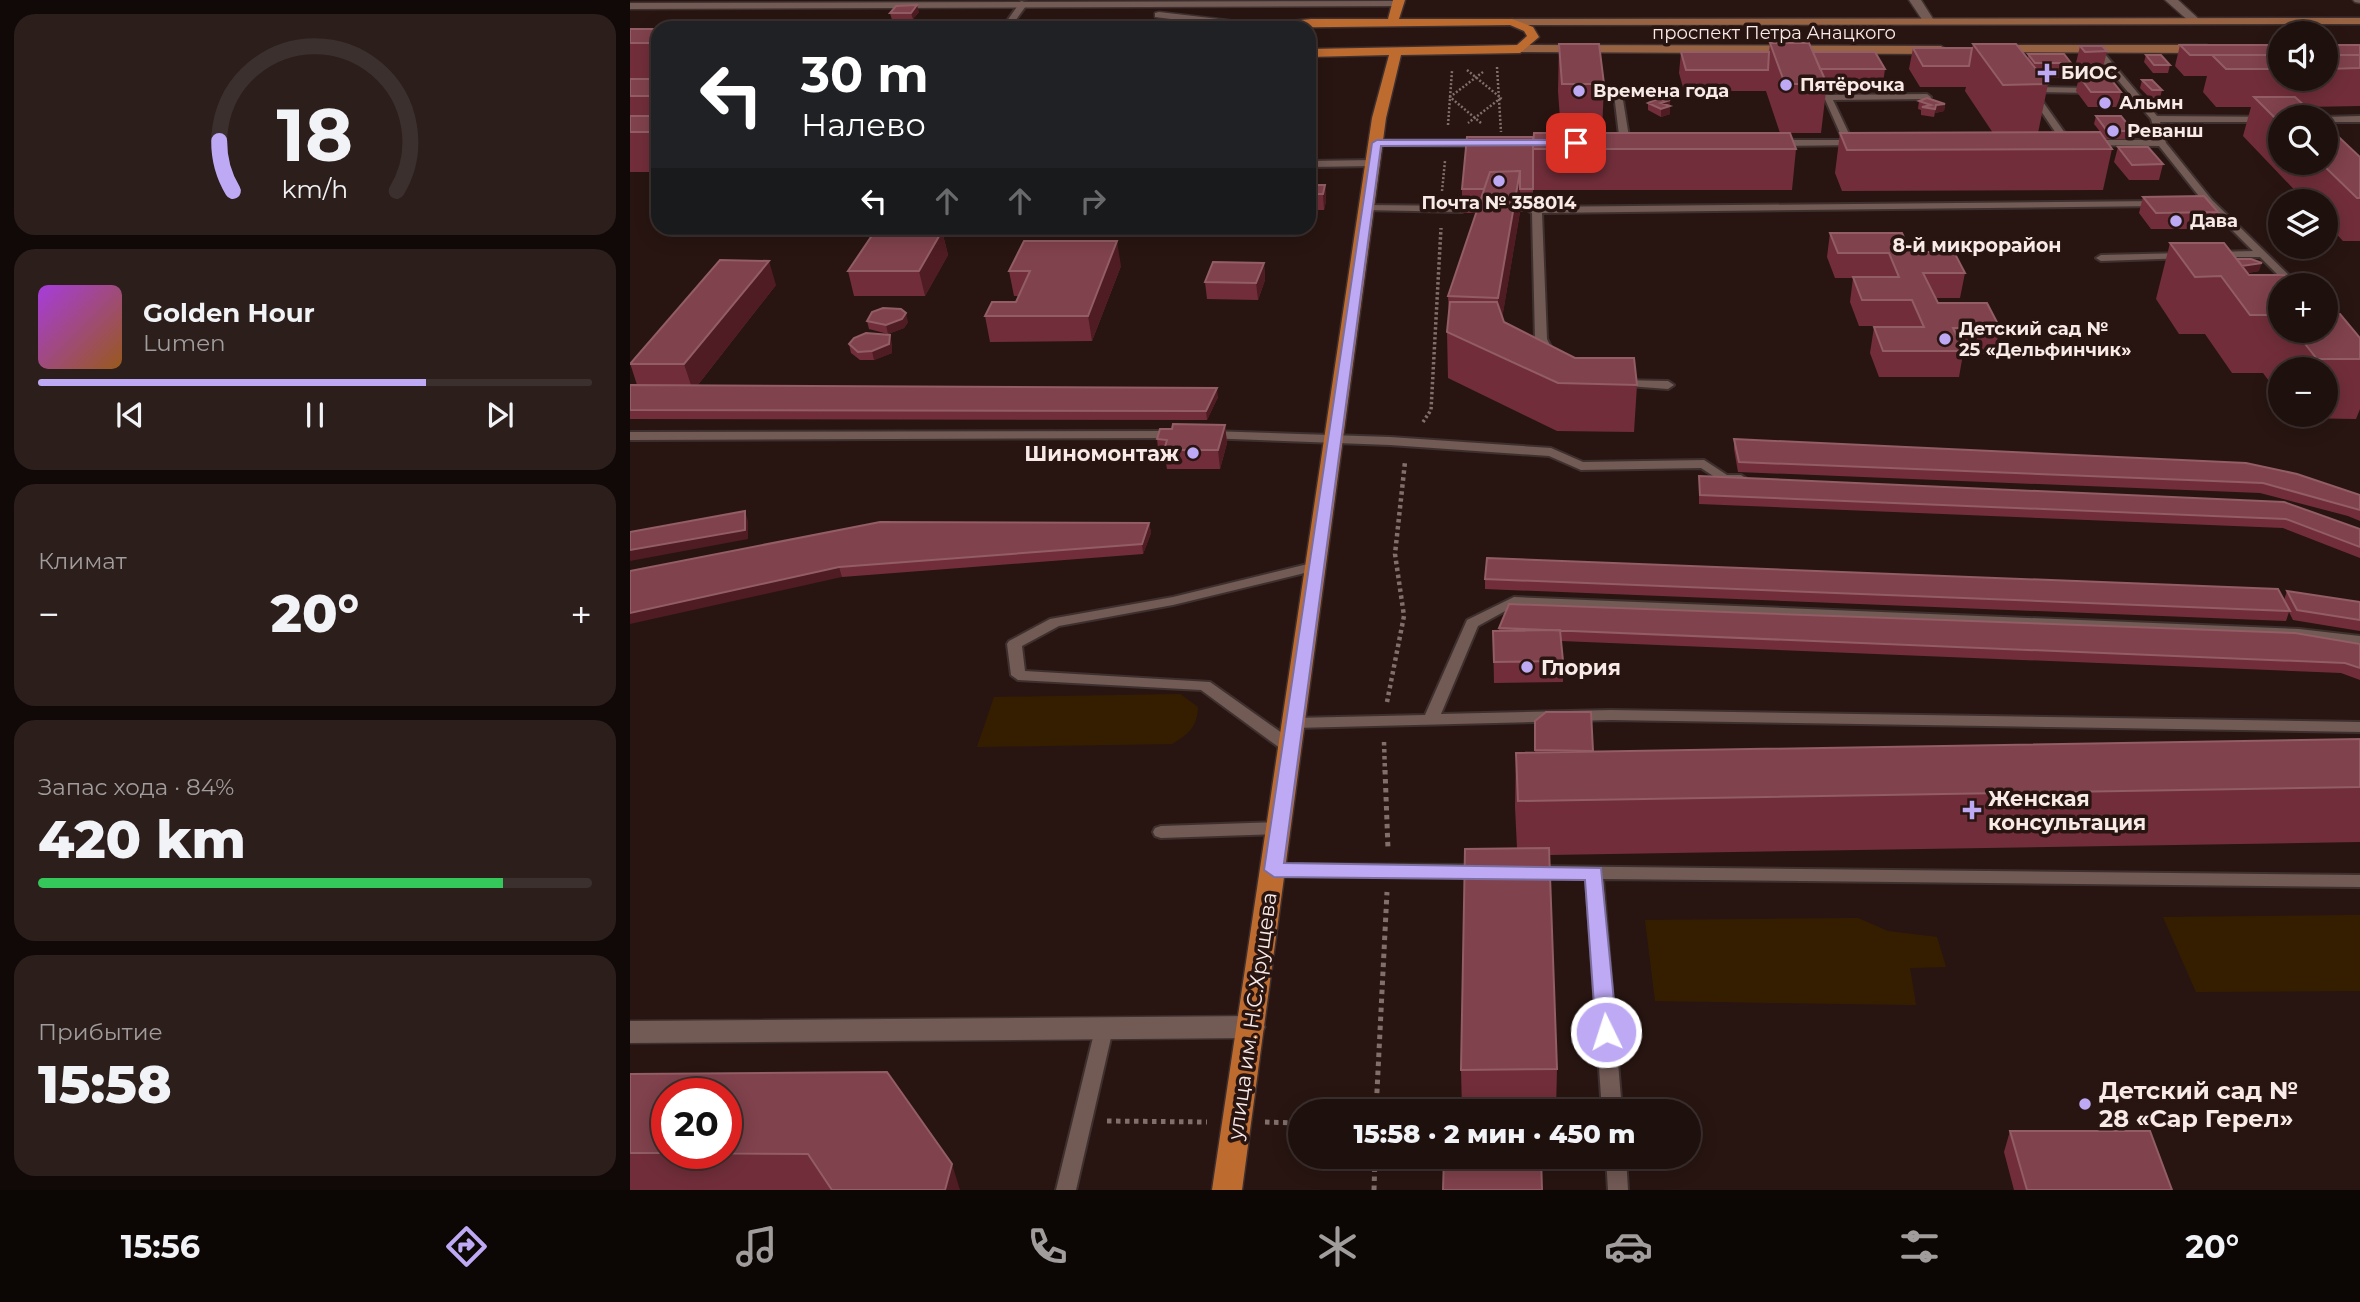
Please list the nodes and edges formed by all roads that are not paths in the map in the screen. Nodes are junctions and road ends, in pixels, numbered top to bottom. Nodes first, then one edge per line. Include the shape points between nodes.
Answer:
1 (1915, 0) edge
2 (2171, 0) edge
3 (1025, 1) edge
4 (1398, 2) edge
5 (1202, 3) junction
6 (1053, 4) junction
7 (630, 6) edge
8 (1194, 19) junction
9 (1011, 21) edge
10 (1208, 21) edge
11 (2195, 21) junction
12 (2360, 21) edge
13 (1512, 22) junction
14 (1930, 22) junction
15 (1392, 23) junction
16 (1316, 25) edge
17 (1520, 49) junction
18 (2096, 49) junction
19 (2214, 49) edge
20 (1953, 50) edge
21 (1980, 50) edge
22 (1395, 52) junction
23 (1316, 53) edge
24 (2106, 90) edge
25 (2119, 90) edge
26 (2131, 90) junction
27 (1618, 94) dead end
28 (1927, 97) edge
29 (2155, 119) junction
30 (2268, 119) edge
31 (2338, 119) edge
32 (2360, 119) edge
33 (1501, 143) edge
34 (1612, 143) edge
35 (1625, 143) junction
36 (1639, 143) edge
37 (1765, 143) edge
38 (1849, 143) junction
39 (1862, 143) edge
40 (2053, 143) edge
41 (2067, 143) junction
42 (2162, 143) junction
43 (1375, 153) junction
44 (1316, 163) edge
45 (2209, 202) junction
46 (2181, 203) edge
47 (2167, 204) edge
48 (1367, 208) junction
49 (1462, 209) edge
50 (2262, 254) junction
51 (2195, 256) edge
52 (2208, 256) edge
53 (2101, 258) dead end
54 (2282, 273) edge
55 (1561, 364) edge
56 (1606, 383) edge
57 (1668, 385) dead end
58 (1183, 435) edge
59 (1196, 435) edge
60 (630, 436) edge
61 (1333, 440) junction
62 (1752, 480) edge
63 (1316, 566) junction
64 (2360, 641) edge
65 (1431, 719) junction
66 (1294, 723) junction
67 (2360, 727) edge
68 (1290, 747) junction
69 (1278, 828) junction
70 (1161, 832) dead end
71 (1274, 870) junction
72 (1594, 873) junction
73 (2360, 881) edge
74 (1251, 1027) junction
75 (1104, 1029) junction
76 (630, 1032) edge
77 (1611, 1099) edge
78 (1617, 1169) edge
79 (1066, 1190) edge
80 (1227, 1190) edge
81 (1618, 1190) edge

1 - 14 street
2 - 11 street
3 - 6 street
3 - 7 street
3 - 9 lane
4 - 5 street
4 - 15 main road
5 - 6 street
5 - 8 street via 1188,10
6 - 8 street
8 - 10 street
11 - 12 main road, проспект Петра Анацкого
11 - 14 main road, проспект Петра Анацкого
13 - 14 main road, проспект Петра Анацкого
13 - 15 main road, проспект Петра Анацкого
13 - 17 main road via 1529,29 1533,37
15 - 16 main road, проспект Петра Анацкого
17 - 20 main road, проспект Петра Анацкого
17 - 22 main road, проспект Петра Анацкого
18 - 19 main road
18 - 21 main road
18 - 26 lane
22 - 23 main road, проспект Петра Анацкого
22 - 43 main road, улица им. Н.С.Хрущева
24 - 41 lane via 2030,89
25 - 26 lane
26 - 29 lane
27 - 35 lane
28 - 38 lane via 1828,97
29 - 30 lane
29 - 42 lane
31 - 32 lane
33 - 43 lane via 1447,143
34 - 35 lane
35 - 36 lane
37 - 38 lane
38 - 39 lane
40 - 41 lane
41 - 42 lane
42 - 45 lane
43 - 44 lane
43 - 48 main road, улица им. Н.С.Хрущева
45 - 46 lane
45 - 50 lane
47 - 55 lane via 1535,210 1541,340 1551,358
48 - 49 lane
48 - 61 main road, улица им. Н.С.Хрущева
50 - 52 lane
50 - 54 lane
51 - 53 lane
56 - 57 lane
58 - 60 lane
59 - 61 lane
61 - 62 lane via 1551,452 1581,466 1704,464 1724,479
61 - 63 main road, улица им. Н.С.Хрущева
63 - 66 main road, улица им. Н.С.Хрущева
63 - 68 lane via 1173,601 1055,622 1014,644 1018,676 1205,685
64 - 65 lane via 2299,633 1514,601 1472,622
65 - 66 lane
65 - 67 lane via 1611,715
66 - 68 main road, улица им. Н.С.Хрущева
68 - 69 main road, улица им. Н.С.Хрущева
69 - 70 lane
69 - 71 main road, улица им. Н.С.Хрущева
71 - 72 lane
71 - 74 main road, улица им. Н.С.Хрущева
72 - 73 lane
72 - 77 lane
74 - 75 street
74 - 80 main road, улица им. Н.С.Хрущева
75 - 76 street
75 - 79 lane
78 - 81 lane

